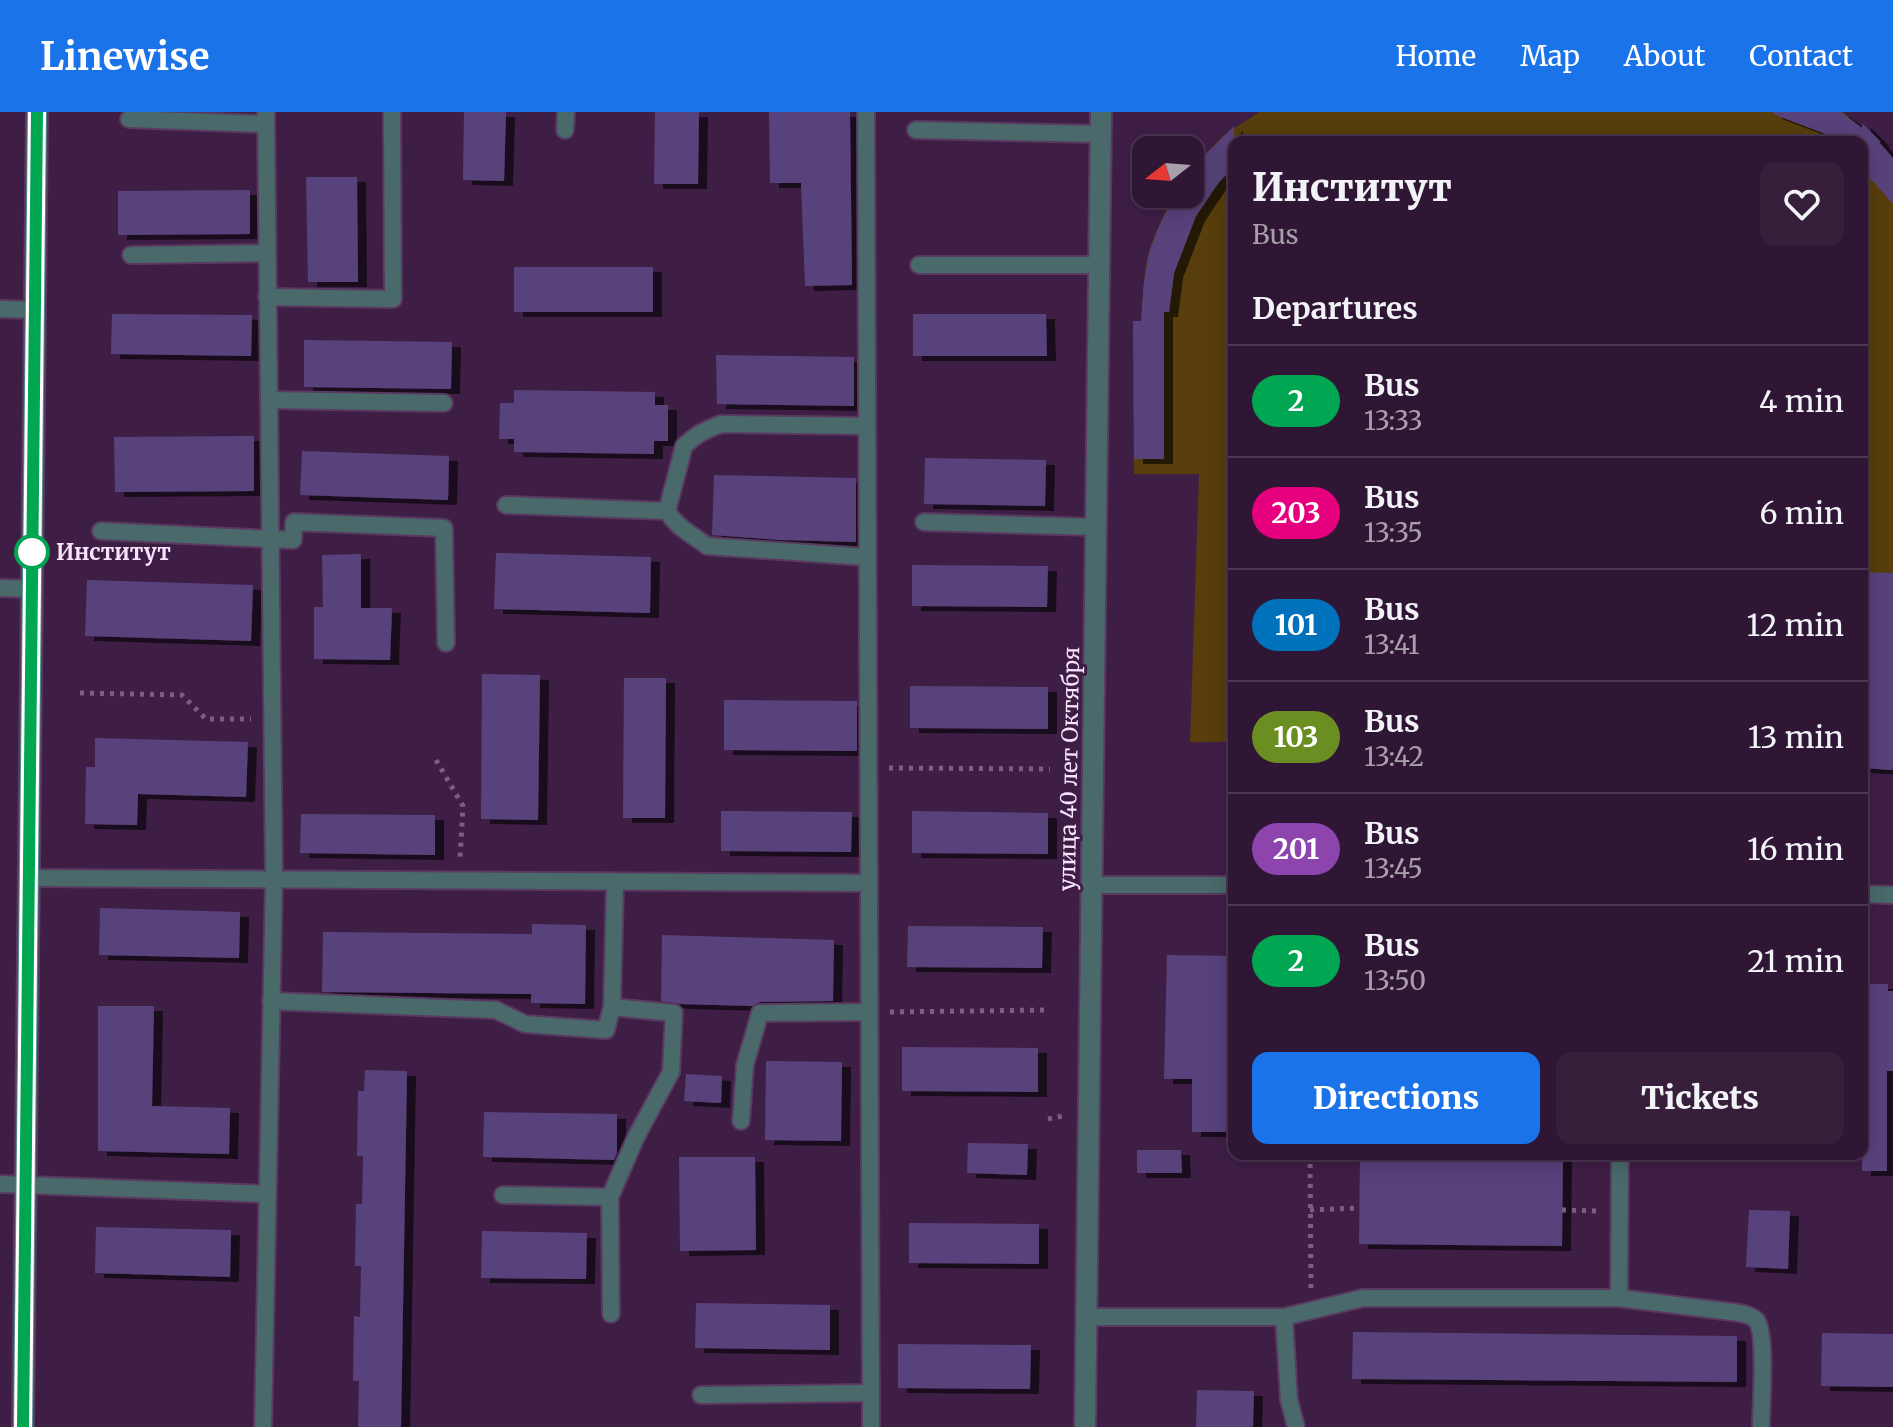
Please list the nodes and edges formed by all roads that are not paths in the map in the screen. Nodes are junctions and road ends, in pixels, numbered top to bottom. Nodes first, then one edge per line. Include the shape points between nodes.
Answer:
1 (37, 112) edge
2 (566, 112) edge
3 (866, 112) edge
4 (1101, 112) edge
5 (392, 115) dead end
6 (266, 118) edge
7 (129, 119) dead end
8 (565, 130) dead end
9 (916, 130) dead end
10 (1101, 134) junction
11 (267, 253) junction
12 (131, 255) dead end
13 (919, 265) dead end
14 (1099, 265) junction
15 (267, 297) junction
16 (0, 309) edge
17 (35, 310) junction
18 (269, 400) junction
19 (444, 403) dead end
20 (867, 426) junction
21 (506, 505) dead end
22 (667, 511) junction
23 (924, 522) dead end
24 (1096, 527) junction
25 (101, 531) dead end
26 (270, 538) junction
27 (867, 557) junction
28 (0, 588) edge
29 (32, 589) junction
30 (446, 643) dead end
31 (29, 878) junction
32 (274, 879) junction
33 (615, 882) junction
34 (869, 883) junction
35 (1092, 885) junction
36 (1228, 885) edge
37 (1868, 894) edge
38 (1893, 895) edge
39 (271, 1001) junction
40 (612, 1007) junction
41 (878, 1012) junction
42 (741, 1121) dead end
43 (1620, 1160) edge
44 (26, 1183) junction
45 (0, 1184) edge
46 (267, 1194) junction
47 (503, 1195) dead end
48 (610, 1197) junction
49 (1619, 1298) junction
50 (611, 1314) dead end
51 (1087, 1317) junction
52 (1284, 1317) junction
53 (870, 1393) junction
54 (701, 1395) dead end
55 (23, 1427) edge
56 (263, 1427) edge
57 (871, 1427) edge
58 (1085, 1427) edge
59 (1296, 1427) edge
60 (1761, 1427) edge

1 - 17 main road
2 - 8 lane
3 - 20 lane
4 - 10 street, улица 40 лет Октября
5 - 15 lane via 393,299
6 - 7 lane
6 - 11 lane
9 - 10 lane
10 - 14 street, улица 40 лет Октября
11 - 12 lane
11 - 15 lane
13 - 14 lane
14 - 24 street, улица 40 лет Октября
15 - 18 lane
16 - 17 lane
17 - 29 main road
18 - 19 lane
18 - 26 lane
20 - 22 lane via 721,424 706,429 684,446
20 - 27 lane
21 - 22 lane
22 - 27 lane via 681,529 707,546
23 - 24 lane
24 - 35 street, улица 40 лет Октября
25 - 26 lane
26 - 30 lane via 293,540 294,522 444,528
26 - 32 lane
27 - 34 lane
28 - 29 lane
29 - 31 main road
31 - 32 lane
31 - 44 main road
32 - 33 lane
32 - 39 lane
33 - 34 lane
33 - 40 lane
34 - 41 lane
35 - 36 lane
35 - 51 street, улица 40 лет Октября
37 - 38 lane
39 - 40 lane via 496,1010 525,1024 606,1030
39 - 46 lane
40 - 48 lane via 674,1013 671,1072
41 - 42 lane via 760,1013 745,1065
41 - 53 lane
43 - 49 lane
44 - 45 lane
44 - 46 lane
44 - 55 main road
46 - 56 lane
47 - 48 lane
48 - 50 lane
49 - 52 lane via 1363,1298
49 - 60 lane via 1755,1319 1762,1346
51 - 52 lane
51 - 58 street, улица 40 лет Октября
52 - 59 lane via 1289,1400
53 - 54 lane
53 - 57 lane

